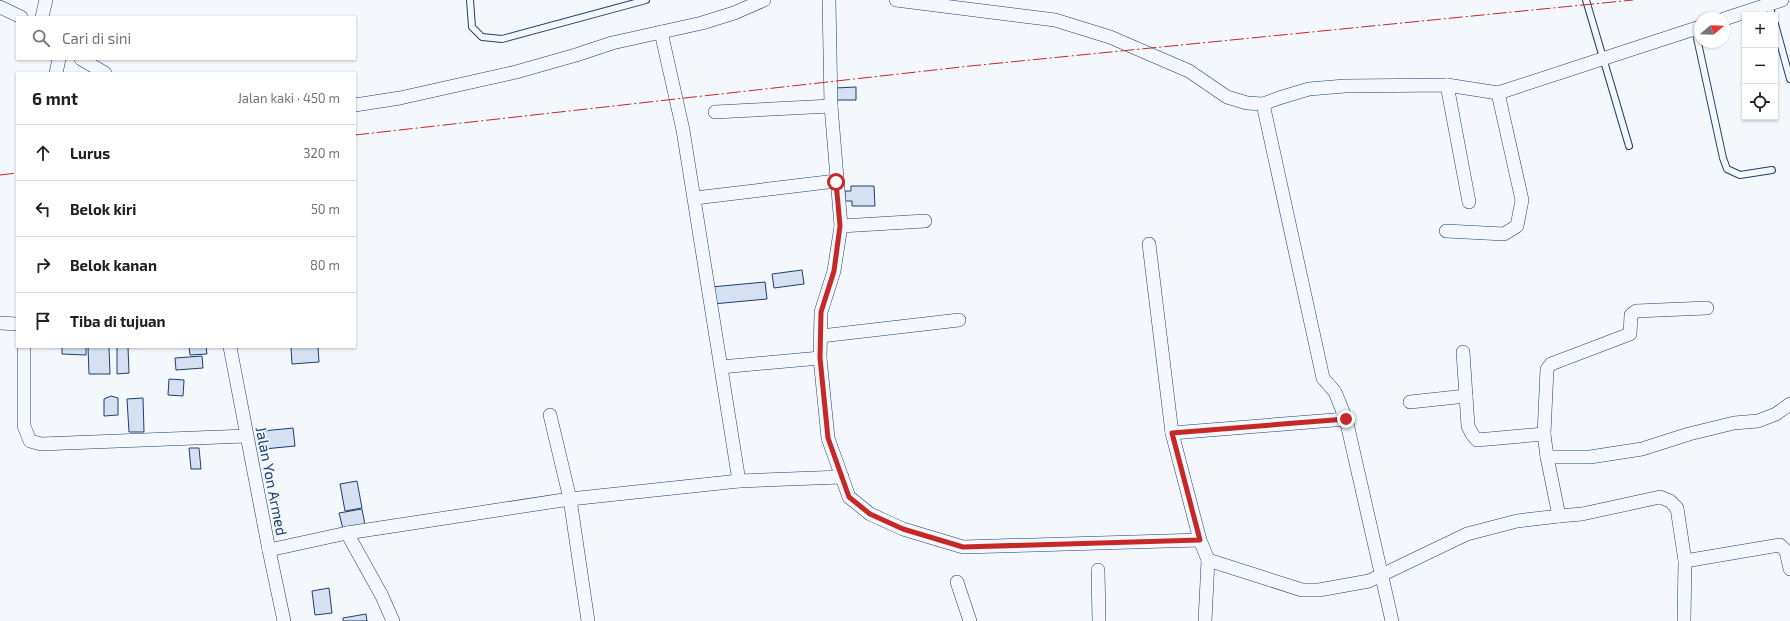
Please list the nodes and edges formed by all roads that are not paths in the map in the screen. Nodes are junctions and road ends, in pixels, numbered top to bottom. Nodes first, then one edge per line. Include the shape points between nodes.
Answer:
1 (46, 0) edge
2 (470, 0) edge
3 (646, 0) edge
4 (764, 0) edge
5 (828, 0) edge
6 (896, 0) edge
7 (1586, 0) edge
8 (1775, 6) edge
9 (0, 7) edge
10 (19, 16) edge
11 (42, 16) edge
12 (1730, 17) edge
13 (1694, 29) edge
14 (661, 32) junction
15 (1778, 35) edge
16 (1701, 48) edge
17 (1604, 59) junction
18 (59, 60) edge
19 (83, 60) edge
20 (56, 72) edge
21 (103, 72) edge
22 (1790, 79) edge
23 (1448, 85) junction
24 (1498, 93) junction
25 (1263, 104) junction
26 (356, 105) edge
27 (831, 106) junction
28 (715, 112) dead end
29 (1630, 146) dead end
30 (1772, 170) dead end
31 (836, 182) junction
32 (694, 198) junction
33 (1469, 202) dead end
34 (925, 221) dead end
35 (840, 226) junction
36 (1446, 231) dead end
37 (1149, 244) dead end
38 (1707, 308) dead end
39 (959, 320) dead end
40 (0, 323) edge
41 (16, 324) edge
42 (821, 336) junction
43 (24, 348) edge
44 (230, 348) edge
45 (1463, 352) dead end
46 (820, 358) junction
47 (722, 367) junction
48 (1466, 396) junction
49 (1410, 402) dead end
50 (1790, 404) edge
51 (550, 415) dead end
52 (1346, 419) junction
53 (1172, 433) junction
54 (1544, 434) junction
55 (246, 436) junction
56 (1547, 457) junction
57 (842, 477) junction
58 (739, 481) junction
59 (570, 499) junction
60 (1559, 516) junction
61 (347, 533) junction
62 (1200, 540) junction
63 (268, 550) junction
64 (1208, 560) junction
65 (1685, 561) junction
66 (1790, 569) edge
67 (1098, 570) dead end
68 (1381, 576) junction
69 (957, 582) dead end
70 (284, 621) edge
71 (394, 621) edge
72 (588, 621) edge
73 (970, 621) edge
74 (1099, 621) edge
75 (1205, 621) edge
76 (1392, 621) edge
77 (1684, 621) edge

1 - 11 street
2 - 3 lane via 472,28 482,37 502,39
4 - 14 street via 734,13
5 - 27 street
6 - 25 street via 1055,20 1110,37 1189,70 1227,97
7 - 17 lane
8 - 12 street
9 - 10 street
13 - 17 street
14 - 26 street via 612,43 516,72 400,98
14 - 32 street via 683,130
15 - 22 lane
16 - 30 lane via 1727,169 1740,175
17 - 24 street
17 - 29 lane
18 - 20 street
19 - 21 street
23 - 24 street
23 - 25 street via 1338,86 1309,89
23 - 33 street
24 - 36 street via 1522,200 1517,226 1504,234
25 - 52 street via 1323,378 1335,392
27 - 28 street
27 - 31 street
31 - 32 street
31 - 35 street
32 - 47 street
34 - 35 street
35 - 42 street via 834,271 821,312
37 - 53 street
38 - 54 street via 1636,311 1631,315 1630,334 1551,364 1547,369
39 - 42 street
40 - 41 street
42 - 46 street
43 - 55 street via 24,426 30,441 41,444
44 - 55 street, Jalan Yon Armed
45 - 48 street
46 - 47 street
46 - 57 street via 828,438
47 - 58 street
48 - 49 street
48 - 54 street via 1468,426 1477,440
50 - 56 street via 1776,414 1758,420 1689,434 1642,449 1590,458
51 - 59 street
52 - 53 street
52 - 68 street
53 - 62 street
54 - 56 street
55 - 63 street, Jalan Yon Armed
56 - 60 street
57 - 58 street
57 - 62 street via 849,497 870,514 903,529 963,547
58 - 59 street
59 - 61 street
59 - 72 street
60 - 65 street via 1582,514 1660,497 1670,501 1677,508
60 - 68 street via 1517,521 1468,534
61 - 63 street
61 - 71 street
62 - 64 street
63 - 70 street, Jalan Yon Armed
64 - 68 street via 1302,590 1319,590
64 - 75 street
65 - 66 street via 1780,545 1786,551
65 - 77 street
67 - 74 street
68 - 76 street
69 - 73 street

